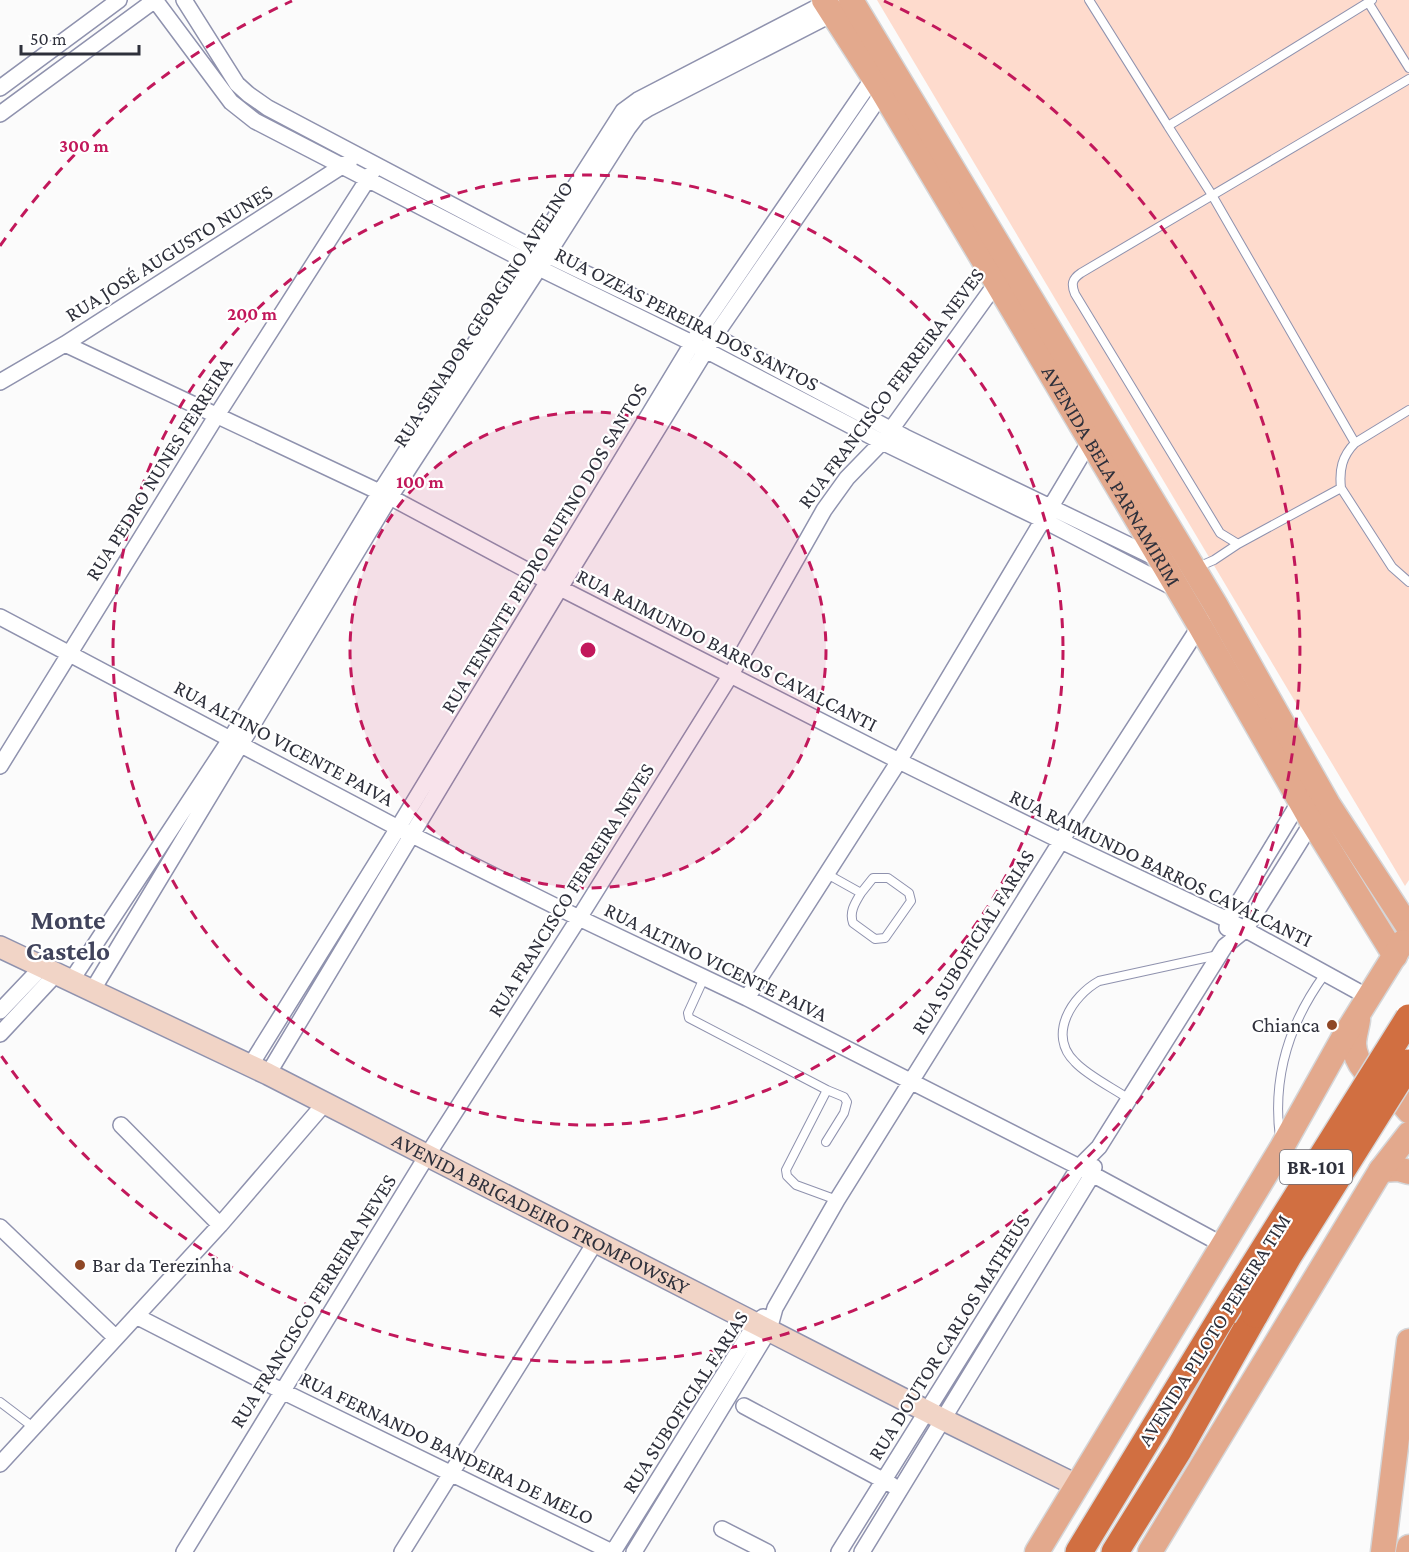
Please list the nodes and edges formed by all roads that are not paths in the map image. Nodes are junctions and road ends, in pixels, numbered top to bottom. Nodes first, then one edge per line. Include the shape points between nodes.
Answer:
1 (119, 0) edge
2 (155, 0) edge
3 (184, 0) edge
4 (1089, 0) edge
5 (1370, 1) edge
6 (836, 3) edge
7 (1409, 68) edge
8 (228, 70) junction
9 (213, 78) junction
10 (1409, 79) edge
11 (888, 81) junction
12 (0, 88) edge
13 (268, 108) junction
14 (0, 114) edge
15 (255, 121) junction
16 (1168, 126) junction
17 (357, 156) junction
18 (345, 166) junction
19 (377, 166) junction
20 (367, 179) junction
21 (1212, 195) junction
22 (465, 212) junction
23 (456, 225) junction
24 (537, 259) junction
25 (1011, 262) junction
26 (997, 283) junction
27 (703, 340) junction
28 (65, 344) junction
29 (0, 382) edge
30 (1409, 410) edge
31 (217, 415) junction
32 (1103, 420) junction
33 (887, 436) junction
34 (1090, 442) junction
35 (1355, 442) junction
36 (1341, 488) junction
37 (385, 495) junction
38 (1051, 507) junction
39 (1043, 520) junction
40 (1238, 544) junction
41 (1160, 560) junction
42 (1194, 569) junction
43 (1409, 582) edge
44 (554, 585) junction
45 (1179, 590) junction
46 (1215, 604) junction
47 (0, 616) edge
48 (1200, 626) junction
49 (69, 653) junction
50 (730, 676) junction
51 (236, 741) junction
52 (899, 761) junction
53 (0, 766) edge
54 (1314, 801) junction
55 (405, 831) junction
56 (1061, 842) junction
57 (827, 874) junction
58 (861, 893) junction
59 (579, 918) junction
60 (1228, 920) junction
61 (1245, 930) junction
62 (1409, 930) edge
63 (0, 947) edge
64 (1223, 950) junction
65 (1395, 956) junction
66 (56, 974) junction
67 (1324, 974) junction
68 (704, 978) junction
69 (92, 991) junction
70 (747, 998) junction
71 (1364, 1005) junction
72 (0, 1011) edge
73 (1409, 1018) edge
74 (0, 1034) edge
75 (1409, 1063) edge
76 (259, 1070) junction
77 (911, 1083) junction
78 (1398, 1088) edge
79 (828, 1090) junction
80 (1129, 1099) junction
81 (325, 1103) junction
82 (1409, 1111) edge
83 (121, 1125) dead end
84 (1409, 1134) edge
85 (826, 1142) dead end
86 (1281, 1149) junction
87 (428, 1154) junction
88 (1381, 1170) junction
89 (1085, 1171) junction
90 (1409, 1172) edge
91 (837, 1200) junction
92 (220, 1225) junction
93 (0, 1227) edge
94 (596, 1241) junction
95 (1223, 1245) junction
96 (136, 1316) junction
97 (762, 1327) junction
98 (115, 1337) junction
99 (1409, 1341) edge
100 (282, 1391) junction
101 (0, 1402) edge
102 (744, 1406) dead end
103 (936, 1416) junction
104 (33, 1427) junction
105 (0, 1464) edge
106 (451, 1474) junction
107 (884, 1480) junction
108 (1078, 1486) junction
109 (901, 1489) junction
110 (722, 1529) dead end
111 (1409, 1547) edge
112 (1119, 1549) edge
113 (184, 1552) edge
114 (402, 1552) edge
115 (613, 1552) edge
116 (634, 1552) edge
117 (767, 1552) edge
118 (839, 1552) edge
119 (862, 1552) edge
120 (1037, 1552) edge
121 (1079, 1552) edge
122 (1150, 1552) edge
123 (1383, 1552) edge
124 (1408, 1552) edge

1 - 12 street
2 - 9 street, RUA OZEAS PEREIRA DOS SANTOS
2 - 14 street
3 - 8 street, RUA OZEAS PEREIRA DOS SANTOS
4 - 16 lane
5 - 7 lane
5 - 16 lane
6 - 11 main road, AVENIDA BELA PARNAMIRIM
6 - 24 street, RUA SENADOR GEORGINO AVELINO via 638,100 623,111
8 - 9 street
8 - 13 street, RUA OZEAS PEREIRA DOS SANTOS via 237,84
9 - 15 street, RUA OZEAS PEREIRA DOS SANTOS via 231,102
10 - 21 lane
11 - 25 main road, AVENIDA BELA PARNAMIRIM
11 - 26 main road, AVENIDA BELA PARNAMIRIM
11 - 27 street, RUA TENENTE PEDRO RUFINO DOS SANTOS
13 - 15 street
13 - 17 street, RUA OZEAS PEREIRA DOS SANTOS
15 - 18 street, RUA OZEAS PEREIRA DOS SANTOS
16 - 21 lane
17 - 18 street, RUA JOSÉ AUGUSTO NUNES
17 - 19 street, RUA OZEAS PEREIRA DOS SANTOS
18 - 20 street, RUA OZEAS PEREIRA DOS SANTOS
18 - 28 street, RUA JOSÉ AUGUSTO NUNES
19 - 20 street, RUA PEDRO NUNES FERREIRA
19 - 22 street, RUA OZEAS PEREIRA DOS SANTOS
20 - 23 street, RUA OZEAS PEREIRA DOS SANTOS
20 - 31 street, RUA PEDRO NUNES FERREIRA
21 - 35 lane
21 - 40 lane via 1081,273 1074,278 1072,287 1220,533
22 - 23 street
22 - 24 street, RUA OZEAS PEREIRA DOS SANTOS
23 - 24 street, RUA OZEAS PEREIRA DOS SANTOS
24 - 27 street, RUA OZEAS PEREIRA DOS SANTOS
24 - 37 street, RUA SENADOR GEORGINO AVELINO
25 - 26 street, RUA FRANCISCO FERREIRA NEVES
25 - 32 main road, AVENIDA BELA PARNAMIRIM
26 - 33 street, RUA FRANCISCO FERREIRA NEVES
26 - 34 main road, AVENIDA BELA PARNAMIRIM
27 - 33 street, RUA OZEAS PEREIRA DOS SANTOS
27 - 44 street, RUA TENENTE PEDRO RUFINO DOS SANTOS
28 - 29 street, RUA JOSÉ AUGUSTO NUNES
28 - 31 street, RUA RAIMUNDO BARROS CAVALCANTI
30 - 35 lane
31 - 37 street, RUA RAIMUNDO BARROS CAVALCANTI
31 - 49 street, RUA PEDRO NUNES FERREIRA
32 - 34 street
32 - 42 main road, AVENIDA BELA PARNAMIRIM
33 - 38 street, RUA OZEAS PEREIRA DOS SANTOS
33 - 39 street, RUA OZEAS PEREIRA DOS SANTOS
33 - 50 street, RUA FRANCISCO FERREIRA NEVES via 847,478 824,510
34 - 38 street
34 - 41 main road, AVENIDA BELA PARNAMIRIM
35 - 36 lane via 1343,459
36 - 40 lane
36 - 43 lane via 1392,567
37 - 44 street, RUA RAIMUNDO BARROS CAVALCANTI
37 - 51 street, RUA SENADOR GEORGINO AVELINO
38 - 39 street
38 - 41 street, RUA OZEAS PEREIRA DOS SANTOS
39 - 45 street, RUA OZEAS PEREIRA DOS SANTOS
39 - 52 street
40 - 42 lane
41 - 45 main road, AVENIDA BELA PARNAMIRIM
42 - 46 main road, AVENIDA BELA PARNAMIRIM
44 - 50 street, RUA RAIMUNDO BARROS CAVALCANTI
44 - 55 street, RUA TENENTE PEDRO RUFINO DOS SANTOS
45 - 48 main road, AVENIDA BELA PARNAMIRIM
46 - 48 street, RUA SUBOFICIAL FARIAS
46 - 54 main road, AVENIDA BELA PARNAMIRIM
47 - 49 street, RUA ALTINO VICENTE PAIVA
48 - 54 main road, AVENIDA BELA PARNAMIRIM
48 - 56 street, RUA SUBOFICIAL FARIAS
49 - 51 street, RUA ALTINO VICENTE PAIVA
49 - 53 street, RUA PEDRO NUNES FERREIRA
50 - 52 street, RUA RAIMUNDO BARROS CAVALCANTI
50 - 59 street, RUA FRANCISCO FERREIRA NEVES
51 - 55 street, RUA ALTINO VICENTE PAIVA
51 - 66 street, RUA SENADOR GEORGINO AVELINO
51 - 69 street, RUA SENADOR GEORGINO AVELINO
52 - 56 street, RUA RAIMUNDO BARROS CAVALCANTI
52 - 57 street
54 - 60 street, RUA DOUTOR CARLOS MATHEUS
54 - 61 street, RUA DOUTOR CARLOS MATHEUS
54 - 62 main road, AVENIDA BELA PARNAMIRIM
54 - 65 main road, AVENIDA BELA PARNAMIRIM
55 - 59 street, RUA ALTINO VICENTE PAIVA
55 - 76 street, RUA TENENTE PEDRO RUFINO DOS SANTOS
56 - 60 street, RUA RAIMUNDO BARROS CAVALCANTI
56 - 77 street, RUA SUBOFICIAL FARIAS
57 - 58 lane
57 - 70 street
58 - 58 lane via 853,908 853,923 875,939 885,938 911,901 909,893 883,877 873,878
59 - 68 street, RUA ALTINO VICENTE PAIVA
59 - 87 street, RUA FRANCISCO FERREIRA NEVES
60 - 61 street, RUA RAIMUNDO BARROS CAVALCANTI
60 - 64 street, RUA DOUTOR CARLOS MATHEUS
61 - 64 street, RUA DOUTOR CARLOS MATHEUS
61 - 67 street, RUA RAIMUNDO BARROS CAVALCANTI
62 - 65 main road
63 - 66 street, AVENIDA BRIGADEIRO TROMPOWSKY
64 - 80 street, RUA DOUTOR CARLOS MATHEUS
64 - 80 lane via 1099,981 1074,1001 1063,1028 1068,1053 1076,1063
65 - 71 main road
66 - 69 street, AVENIDA BRIGADEIRO TROMPOWSKY
66 - 72 street, RUA SENADOR GEORGINO AVELINO
66 - 74 street, RUA SENADOR GEORGINO AVELINO
67 - 71 street, RUA RAIMUNDO BARROS CAVALCANTI
67 - 86 lane via 1296,1019 1285,1053 1277,1096
68 - 70 street, RUA ALTINO VICENTE PAIVA
68 - 79 lane via 689,1018
69 - 76 street, AVENIDA BRIGADEIRO TROMPOWSKY
70 - 77 street, RUA ALTINO VICENTE PAIVA
71 - 78 main road via 1354,1042 1357,1058 1365,1071
71 - 86 main road
73 - 121 highway, AVENIDA PILOTO PEREIRA TIM / BR-101, bridge
75 - 112 highway, AVENIDA PILOTO PEREIRA TIM / BR-101, bridge via 1288,1256
76 - 81 street, AVENIDA BRIGADEIRO TROMPOWSKY
77 - 89 street, RUA ALTINO VICENTE PAIVA
77 - 91 street, RUA SUBOFICIAL FARIAS
78 - 82 main road
79 - 85 lane via 847,1102
79 - 91 lane via 786,1170 796,1185
80 - 89 street, RUA DOUTOR CARLOS MATHEUS
81 - 87 street, AVENIDA BRIGADEIRO TROMPOWSKY
81 - 92 street
83 - 92 street
84 - 88 main road
86 - 95 main road
87 - 94 street, AVENIDA BRIGADEIRO TROMPOWSKY
87 - 100 street, RUA FRANCISCO FERREIRA NEVES
88 - 90 main road
88 - 122 main road
89 - 95 street, RUA ALTINO VICENTE PAIVA
89 - 103 street, RUA DOUTOR CARLOS MATHEUS
91 - 97 street, RUA SUBOFICIAL FARIAS
92 - 96 street
93 - 98 street
94 - 97 street, AVENIDA BRIGADEIRO TROMPOWSKY
94 - 106 street
95 - 108 main road
96 - 98 street
96 - 100 street, RUA FERNANDO BANDEIRA DE MELO
97 - 103 street, AVENIDA BRIGADEIRO TROMPOWSKY
97 - 115 street, RUA SUBOFICIAL FARIAS
97 - 116 street, RUA SUBOFICIAL FARIAS
98 - 104 street
99 - 123 main road
100 - 106 street, RUA FERNANDO BANDEIRA DE MELO
100 - 113 street, RUA FRANCISCO FERREIRA NEVES
101 - 104 lane
102 - 107 street
103 - 107 street, RUA DOUTOR CARLOS MATHEUS
103 - 108 street, AVENIDA BRIGADEIRO TROMPOWSKY
103 - 109 street, RUA DOUTOR CARLOS MATHEUS
104 - 105 street
106 - 114 street
106 - 115 street, RUA FERNANDO BANDEIRA DE MELO
107 - 109 street
107 - 118 street, RUA DOUTOR CARLOS MATHEUS
108 - 120 main road
109 - 119 street, RUA DOUTOR CARLOS MATHEUS
110 - 117 street
111 - 124 main road

